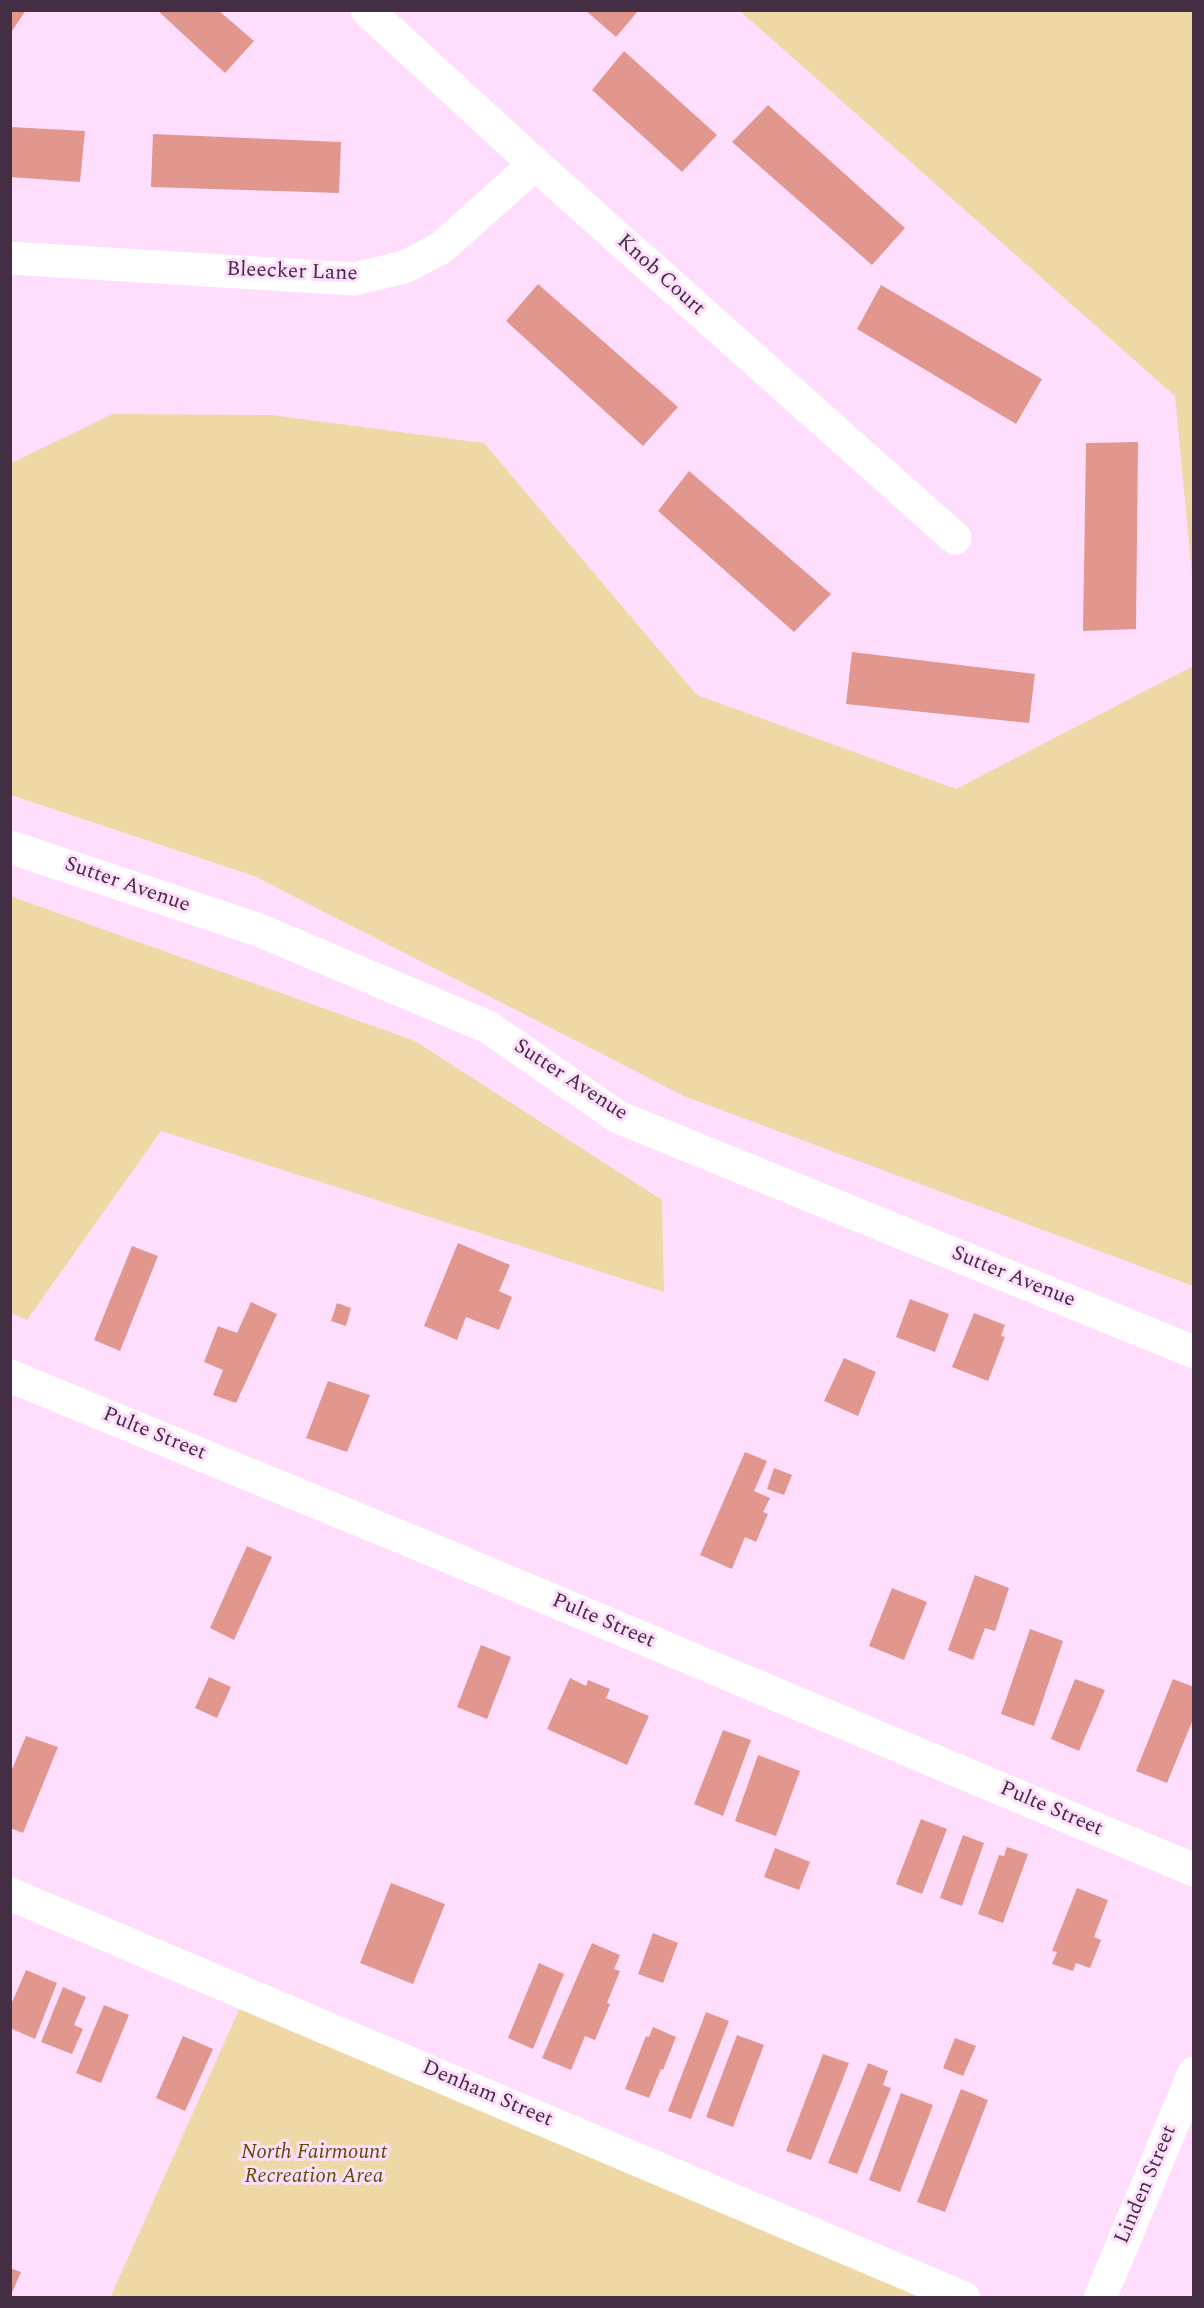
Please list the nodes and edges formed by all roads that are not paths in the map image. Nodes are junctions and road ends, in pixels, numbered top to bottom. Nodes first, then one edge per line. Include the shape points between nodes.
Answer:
1 (367, 10) edge
2 (535, 164) junction
3 (10, 258) edge
4 (955, 538) dead end
5 (10, 847) edge
6 (1194, 1352) edge
7 (10, 1376) edge
8 (1194, 1870) edge
9 (10, 1894) edge
10 (1194, 2073) edge
11 (964, 2298) edge
12 (1100, 2298) edge

1 - 2 street, Knob Court
2 - 3 street, Bleecker Lane via 441,248 405,267 354,279
2 - 4 street, Knob Court
5 - 6 street, Sutter Avenue via 259,930 488,1027 618,1117
7 - 8 street, Pulte Street
9 - 11 street, Denham Street
10 - 12 street, Linden Street

